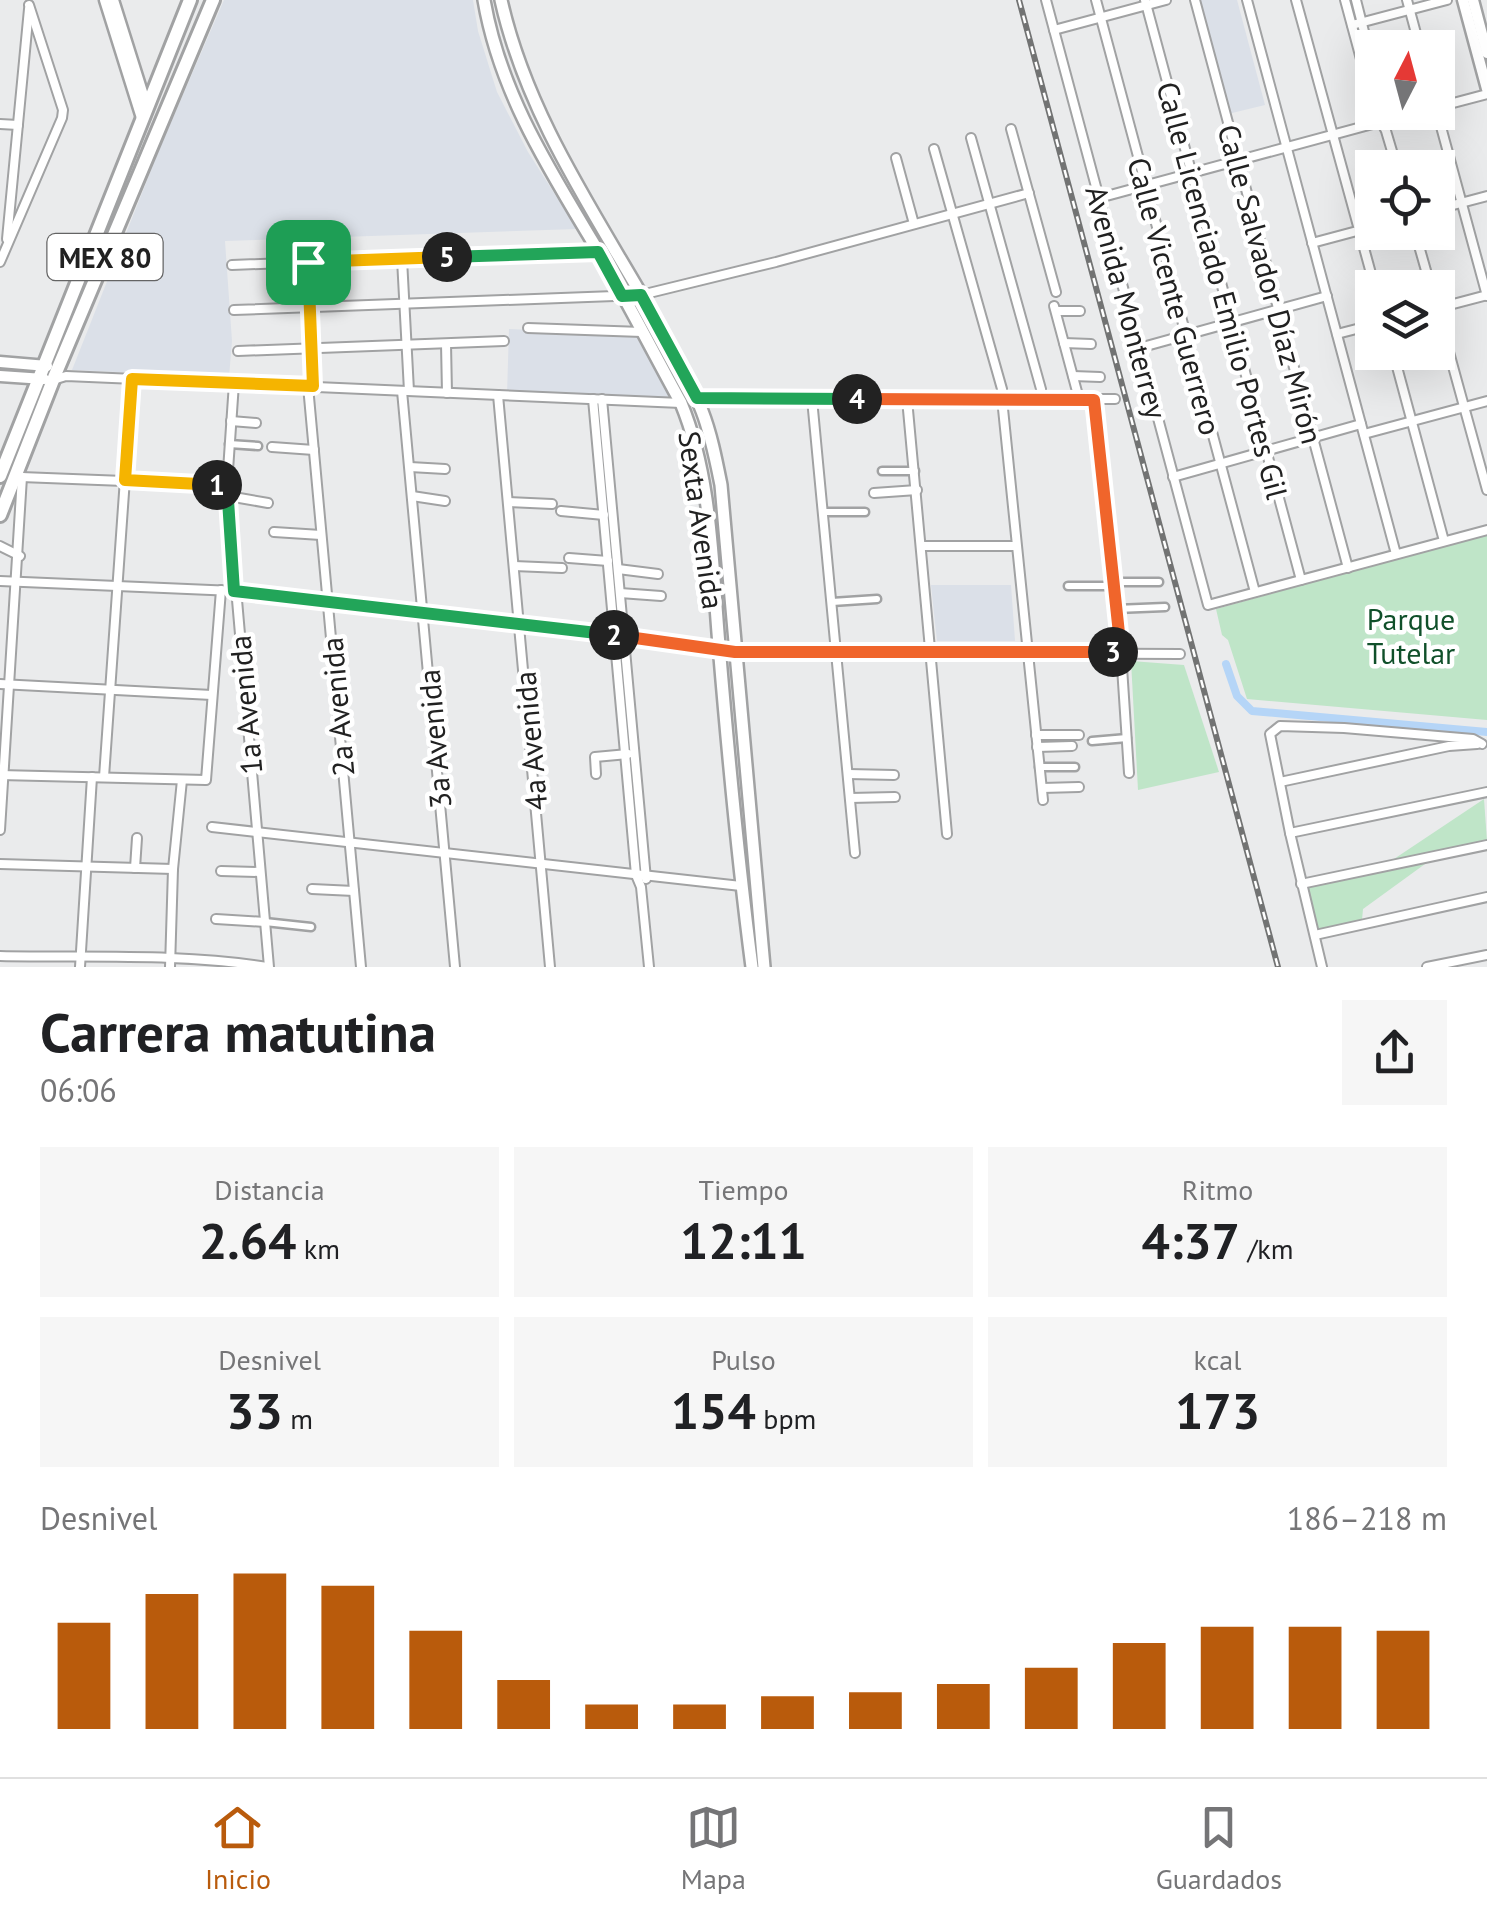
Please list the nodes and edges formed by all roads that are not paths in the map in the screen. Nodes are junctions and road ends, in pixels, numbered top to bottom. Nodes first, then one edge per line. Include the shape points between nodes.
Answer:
1 (105, 0) edge
2 (113, 0) edge
3 (190, 0) edge
4 (213, 0) edge
5 (484, 0) edge
6 (501, 0) edge
7 (1046, 0) edge
8 (1096, 0) edge
9 (1166, 0) edge
10 (1195, 0) edge
11 (1247, 0) edge
12 (1296, 0) edge
13 (1345, 0) edge
14 (1356, 0) edge
15 (1447, 0) edge
16 (1463, 0) edge
17 (1473, 0) edge
18 (29, 2) edge
19 (1146, 3) edge
20 (1408, 5) edge
21 (1100, 18) junction
22 (1357, 24) junction
23 (1054, 30) junction
24 (1358, 30) edge
25 (1359, 30) edge
26 (1415, 30) edge
27 (1487, 53) edge
28 (1487, 91) edge
29 (1455, 103) edge
30 (144, 114) junction
31 (0, 124) edge
32 (18, 125) junction
33 (1355, 128) edge
34 (1011, 129) dead end
35 (1442, 130) edge
36 (1333, 135) junction
37 (971, 138) dead end
38 (1286, 147) junction
39 (934, 148) dead end
40 (896, 158) dead end
41 (1238, 160) junction
42 (1192, 172) junction
43 (1146, 185) junction
44 (1029, 193) junction
45 (1487, 196) edge
46 (1098, 198) junction
47 (1462, 202) junction
48 (989, 204) junction
49 (1455, 204) edge
50 (952, 214) junction
51 (1355, 215) edge
52 (914, 224) junction
53 (1355, 231) edge
54 (1312, 243) junction
55 (6, 247) junction
56 (598, 252) junction
57 (402, 259) junction
58 (0, 262) edge
59 (308, 262) junction
60 (232, 265) dead end
61 (1056, 292) dead end
62 (641, 295) junction
63 (622, 296) junction
64 (1326, 296) junction
65 (1487, 296) edge
66 (404, 304) junction
67 (1455, 305) edge
68 (309, 307) junction
69 (234, 310) dead end
70 (1278, 310) junction
71 (1080, 311) dead end
72 (1232, 322) junction
73 (528, 328) dead end
74 (1355, 329) edge
75 (642, 332) junction
76 (1337, 334) junction
77 (1186, 335) junction
78 (504, 342) dead end
79 (1064, 343) junction
80 (446, 344) junction
81 (1091, 344) dead end
82 (406, 345) junction
83 (1139, 348) junction
84 (311, 349) junction
85 (238, 352) dead end
86 (0, 362) edge
87 (1398, 370) edge
88 (1454, 370) edge
89 (52, 374) junction
90 (0, 376) edge
91 (1073, 376) junction
92 (1100, 377) dead end
93 (132, 379) junction
94 (234, 383) junction
95 (310, 386) junction
96 (1041, 389) dead end
97 (406, 391) junction
98 (448, 392) junction
99 (1002, 394) junction
100 (498, 395) junction
101 (697, 398) junction
102 (598, 399) junction
103 (812, 399) junction
104 (908, 399) junction
105 (1079, 399) junction
106 (1094, 400) junction
107 (1115, 400) dead end
108 (1487, 401) edge
109 (681, 403) junction
110 (1464, 407) junction
111 (231, 421) junction
112 (1412, 421) junction
113 (256, 424) dead end
114 (1362, 429) junction
115 (1313, 438) junction
116 (230, 444) junction
117 (258, 446) dead end
118 (272, 447) dead end
119 (314, 450) junction
120 (1267, 451) junction
121 (1220, 464) junction
122 (410, 468) junction
123 (445, 469) dead end
124 (882, 471) dead end
125 (915, 471) junction
126 (0, 476) edge
127 (19, 476) junction
128 (1173, 477) junction
129 (125, 480) junction
130 (227, 485) junction
131 (917, 490) junction
132 (1487, 490) edge
133 (874, 492) dead end
134 (228, 496) junction
135 (412, 496) junction
136 (444, 501) dead end
137 (508, 502) junction
138 (268, 503) dead end
139 (552, 504) dead end
140 (561, 511) dead end
141 (823, 512) junction
142 (865, 512) dead end
143 (0, 515) edge
144 (607, 520) junction
145 (1487, 530) edge
146 (274, 532) dead end
147 (322, 535) junction
148 (1444, 541) junction
149 (0, 546) edge
150 (922, 546) junction
151 (1016, 546) junction
152 (1396, 554) junction
153 (20, 556) junction
154 (570, 558) dead end
155 (608, 561) junction
156 (514, 566) junction
157 (562, 568) dead end
158 (1348, 568) junction
159 (618, 570) junction
160 (658, 574) dead end
161 (0, 580) edge
162 (1302, 580) junction
163 (18, 582) junction
164 (1158, 582) dead end
165 (1114, 584) junction
166 (118, 585) junction
167 (1068, 586) dead end
168 (221, 590) junction
169 (234, 591) junction
170 (1255, 592) junction
171 (620, 593) junction
172 (661, 596) dead end
173 (877, 599) dead end
174 (832, 602) junction
175 (328, 604) junction
176 (1165, 607) dead end
177 (1116, 609) junction
178 (422, 614) junction
179 (519, 625) junction
180 (620, 636) junction
181 (719, 649) junction
182 (1026, 651) junction
183 (735, 652) junction
184 (836, 652) junction
185 (933, 652) junction
186 (1121, 652) junction
187 (1180, 654) dead end
188 (5, 684) edge
189 (110, 690) junction
190 (212, 695) junction
191 (1036, 735) junction
192 (1079, 735) dead end
193 (1127, 738) junction
194 (1092, 741) dead end
195 (1072, 746) dead end
196 (1037, 748) junction
197 (1485, 748) edge
198 (626, 754) junction
199 (636, 754) junction
200 (1039, 767) junction
201 (1074, 767) dead end
202 (1129, 772) dead end
203 (596, 774) dead end
204 (848, 774) junction
205 (2, 775) edge
206 (894, 775) dead end
207 (92, 777) junction
208 (104, 778) junction
209 (182, 780) junction
210 (1280, 782) junction
211 (1079, 787) dead end
212 (1042, 788) junction
213 (1487, 792) edge
214 (895, 797) dead end
215 (850, 798) junction
216 (1043, 800) dead end
217 (212, 827) dead end
218 (0, 830) edge
219 (257, 832) junction
220 (1290, 833) junction
221 (947, 834) dead end
222 (137, 838) dead end
223 (350, 842) junction
224 (1487, 846) edge
225 (444, 853) junction
226 (856, 853) dead end
227 (0, 864) edge
228 (541, 864) junction
229 (86, 868) junction
230 (135, 868) junction
231 (173, 869) junction
232 (221, 870) dead end
233 (260, 872) junction
234 (636, 875) junction
235 (648, 875) junction
236 (1302, 884) junction
237 (741, 886) junction
238 (642, 887) junction
239 (312, 889) dead end
240 (354, 892) junction
241 (1487, 897) edge
242 (216, 919) dead end
243 (265, 922) junction
244 (311, 927) dead end
245 (1315, 935) junction
246 (1487, 955) edge
247 (0, 956) edge
248 (81, 962) edge
249 (170, 964) edge
250 (268, 967) edge
251 (361, 967) edge
252 (454, 967) edge
253 (550, 967) edge
254 (649, 967) edge
255 (752, 967) edge
256 (764, 967) edge
257 (1322, 967) edge
258 (1427, 967) edge

1 - 30 street
2 - 30 street
3 - 30 main road, MEX 80
4 - 89 main road, MEX 80
5 - 56 main road, Sexta Avenida via 511,97
6 - 62 main road, Sexta Avenida via 512,47 545,126
7 - 23 street, Avenida Monterrey
8 - 21 street, Calle Vicente Guerrero
9 - 19 street
10 - 41 street, Calle Salvador Díaz Mirón
11 - 38 street
12 - 36 street
13 - 22 street
14 - 22 street
15 - 20 street
16 - 28 street
17 - 27 street
18 - 32 street
18 - 55 street via 62,110
19 - 21 street
19 - 42 street, Calle Licenciado Emilio Portes Gil
20 - 22 street
20 - 26 street
21 - 23 street
21 - 43 street, Calle Vicente Guerrero
22 - 24 street
22 - 25 street
23 - 46 street, Avenida Monterrey
28 - 29 street
30 - 89 main road, MEX 80
31 - 32 street
32 - 55 street
33 - 36 street
34 - 44 street
35 - 47 street
36 - 38 street
36 - 51 street
37 - 48 street
38 - 41 street
38 - 54 street
39 - 50 street
40 - 52 street
41 - 42 street
41 - 70 street, Calle Salvador Díaz Mirón
42 - 43 street
42 - 72 street, Calle Licenciado Emilio Portes Gil
43 - 46 street
43 - 77 street, Calle Vicente Guerrero
44 - 48 street
44 - 61 street
45 - 47 street
46 - 83 street, Avenida Monterrey
47 - 49 street
47 - 65 street
48 - 50 street
48 - 96 street
50 - 52 street
50 - 99 street
52 - 62 street
53 - 54 street
54 - 64 street
55 - 58 street
56 - 57 street
56 - 63 main road, Sexta Avenida
57 - 59 street
57 - 66 street, 3a Avenida
59 - 60 street
59 - 68 street, 2a Avenida
62 - 63 street
62 - 101 main road, Sexta Avenida
63 - 66 street
63 - 75 main road, Sexta Avenida
64 - 70 street
64 - 76 street
65 - 67 street
66 - 68 street
66 - 82 street, 3a Avenida
68 - 69 street
68 - 84 street, 2a Avenida
70 - 72 street
70 - 115 street, Calle Salvador Díaz Mirón
71 - 79 street via 1055,308
72 - 77 street
72 - 120 street, Calle Licenciado Emilio Portes Gil
73 - 75 street
74 - 76 street
75 - 109 main road, Sexta Avenida
76 - 114 street
77 - 83 street
77 - 121 street, Calle Vicente Guerrero
78 - 80 street
79 - 81 street
79 - 91 street
80 - 82 street
80 - 98 street
82 - 84 street
82 - 97 street, 3a Avenida
83 - 128 street, Avenida Monterrey
84 - 85 street
84 - 95 street, 2a Avenida
86 - 89 street
87 - 112 street
88 - 110 street
89 - 90 street
89 - 93 street
89 - 126 main road, MEX 80
89 - 127 main road, MEX 80
91 - 92 street
91 - 105 street
93 - 94 street
93 - 129 street
94 - 95 street
94 - 111 street, 1a Avenida
95 - 97 street
95 - 119 street, 2a Avenida
97 - 98 street
97 - 122 street, 3a Avenida
98 - 100 street
99 - 104 street
99 - 105 street
99 - 151 street
100 - 102 street
100 - 137 street, 4a Avenida
101 - 103 street
101 - 183 main road, Sexta Avenida via 721,484
102 - 109 street
102 - 144 street
103 - 104 street
103 - 141 street
104 - 125 street
105 - 106 street
106 - 107 street
106 - 165 street
108 - 110 street
109 - 181 main road, Sexta Avenida via 703,486
110 - 112 street
110 - 132 street
111 - 113 street
111 - 116 street, 1a Avenida
112 - 114 street
112 - 148 street
114 - 115 street
114 - 152 street
115 - 120 street
115 - 158 street, Calle Salvador Díaz Mirón
116 - 117 street
116 - 130 street, 1a Avenida
118 - 119 street
119 - 147 street, 2a Avenida
120 - 121 street
120 - 162 street, Calle Licenciado Emilio Portes Gil
121 - 128 street
121 - 170 street, Calle Vicente Guerrero
122 - 123 street
122 - 135 street, 3a Avenida
124 - 125 street
125 - 131 street
127 - 129 street
127 - 143 main road, MEX 80
127 - 153 street
128 - 170 street, Avenida Monterrey via 1208,605
129 - 130 street
129 - 166 street
130 - 134 street, 1a Avenida
131 - 133 street
131 - 150 street
134 - 138 street
134 - 169 street, 1a Avenida
135 - 136 street
135 - 178 street, 3a Avenida
137 - 139 street
137 - 156 street, 4a Avenida
140 - 144 street
141 - 142 street
141 - 174 street
144 - 155 street
144 - 159 street
145 - 148 street
146 - 147 street
147 - 175 street, 2a Avenida
148 - 152 street
149 - 153 street
150 - 151 street
150 - 185 street
151 - 182 street
152 - 158 street
153 - 163 street
154 - 155 street
155 - 180 street
156 - 157 street
156 - 179 street, 4a Avenida
158 - 162 street
159 - 160 street
159 - 171 street
161 - 163 street
162 - 170 street
163 - 166 street
163 - 188 street
164 - 165 street
165 - 167 street
165 - 177 street
166 - 168 street
166 - 189 street
168 - 169 street
168 - 190 street
169 - 175 street
169 - 219 street, 1a Avenida
171 - 172 street
171 - 180 street
173 - 174 street
174 - 184 street
175 - 178 street
175 - 223 street, 2a Avenida
176 - 177 street
177 - 186 street
178 - 179 street
178 - 225 street, 3a Avenida
179 - 180 street
179 - 228 street, 4a Avenida
180 - 181 street
180 - 198 street
180 - 199 street
181 - 183 street
181 - 237 main road, Sexta Avenida
182 - 185 street
182 - 186 street
182 - 191 street
183 - 184 street
183 - 256 main road, Sexta Avenida
184 - 185 street
184 - 204 street
185 - 221 street
186 - 187 street
186 - 193 street
188 - 189 street
188 - 205 street
189 - 190 street
189 - 208 street
190 - 209 street via 206,780
191 - 192 street
191 - 196 street
193 - 194 street
193 - 202 street
195 - 196 street
196 - 200 street
197 - 210 street via 1449,746
197 - 210 street via 1472,740 1280,726 1270,734
198 - 199 street
198 - 203 street via 595,757
198 - 234 street
199 - 235 street
200 - 201 street
200 - 212 street
204 - 206 street
204 - 215 street
205 - 207 street
205 - 218 street
207 - 208 street
207 - 229 street
208 - 209 street
209 - 231 street
210 - 220 street
211 - 212 street
212 - 216 street
213 - 220 street
214 - 215 street
215 - 226 street
217 - 219 street
219 - 223 street
219 - 233 street, 1a Avenida
220 - 236 street
222 - 230 street
223 - 225 street
223 - 240 street, 2a Avenida
224 - 236 street
225 - 228 street
225 - 252 street, 3a Avenida
227 - 229 street
228 - 234 street
228 - 253 street, 4a Avenida
229 - 230 street
229 - 248 street
230 - 231 street
231 - 249 street
232 - 233 street
233 - 243 street, 1a Avenida
234 - 235 street
234 - 238 street
235 - 237 street
235 - 238 street
236 - 245 street
237 - 255 main road, Sexta Avenida
238 - 254 street
239 - 240 street
240 - 251 street, 2a Avenida
241 - 245 street
242 - 243 street
243 - 244 street
243 - 250 street, 1a Avenida
245 - 257 street
246 - 258 street
247 - 248 street
248 - 249 street
249 - 250 street via 210,958

